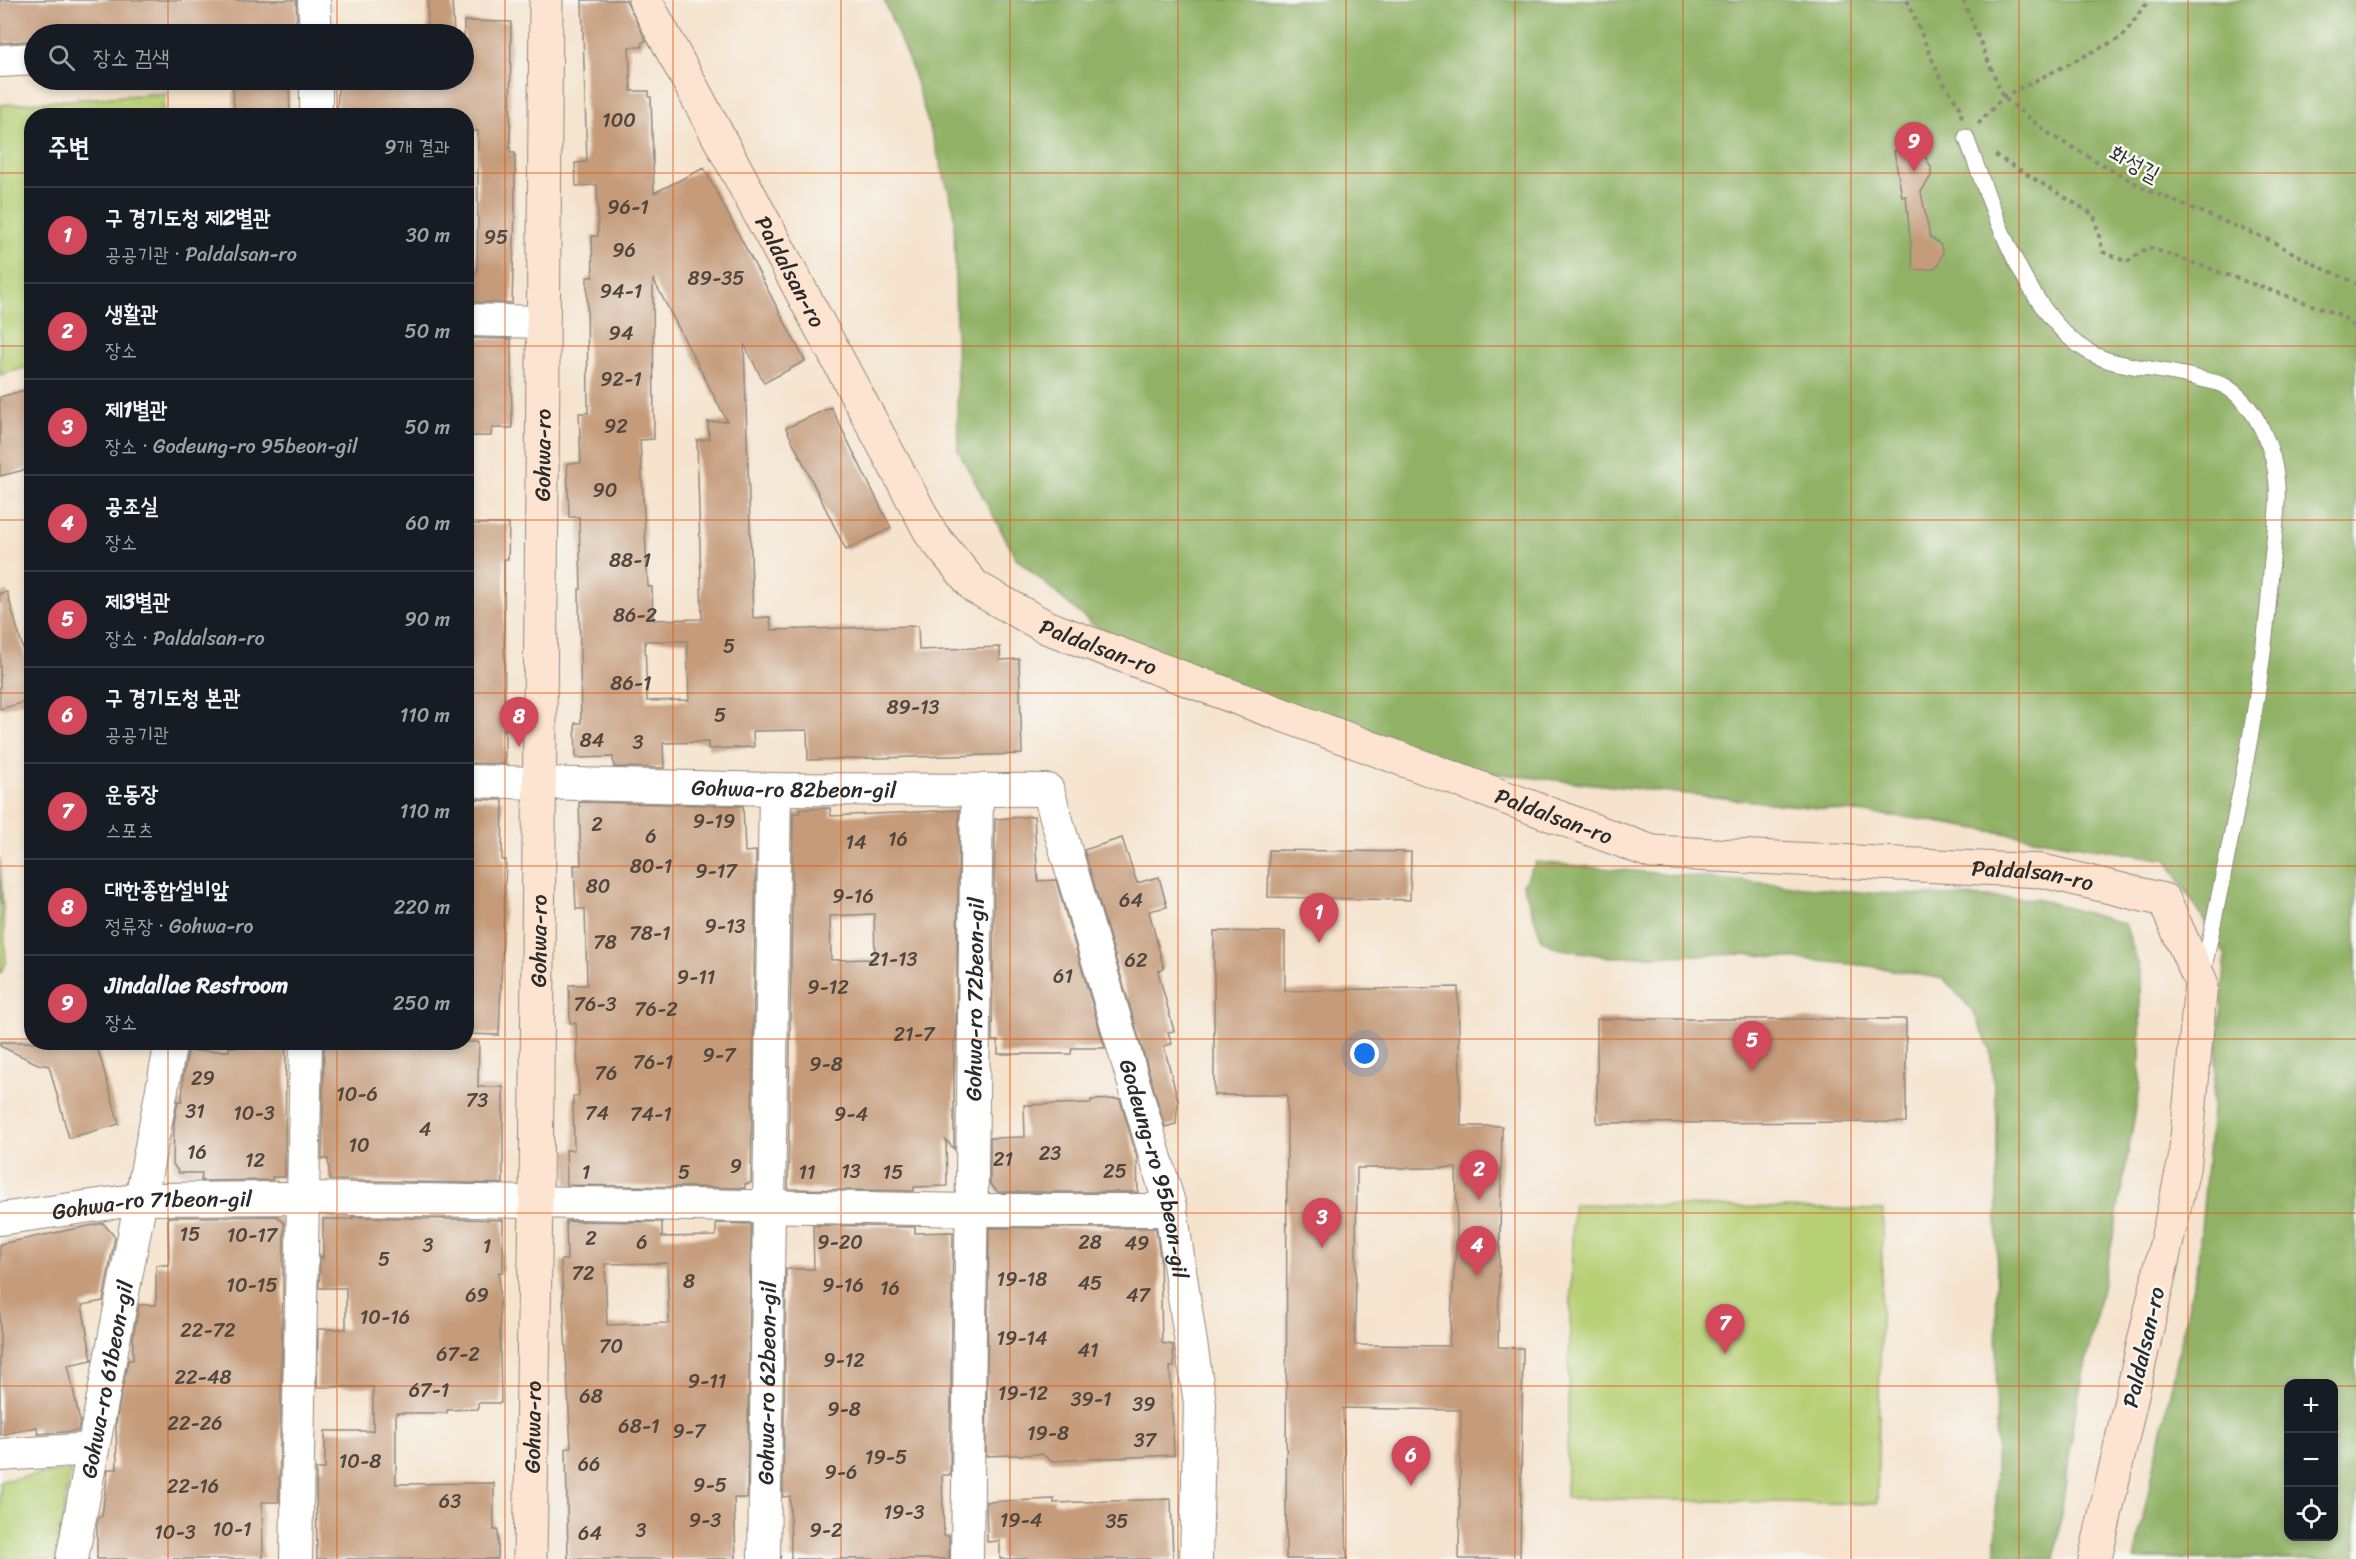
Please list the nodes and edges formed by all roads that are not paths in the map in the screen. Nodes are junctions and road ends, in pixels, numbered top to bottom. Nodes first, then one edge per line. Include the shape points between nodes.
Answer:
1 (314, 0) edge
2 (546, 0) edge
3 (645, 0) edge
4 (315, 24) edge
5 (24, 60) edge
6 (0, 61) edge
7 (316, 90) edge
8 (316, 108) edge
9 (1966, 137) road end
10 (474, 320) edge
11 (543, 322) junction
12 (474, 781) edge
13 (540, 781) junction
14 (775, 789) junction
15 (977, 790) junction
16 (1048, 790) joint
17 (2201, 982) junction
18 (169, 1050) edge
19 (306, 1050) edge
20 (304, 1198) junction
21 (141, 1199) junction
22 (536, 1201) junction
23 (768, 1207) junction
24 (972, 1210) junction
25 (1171, 1210) junction
26 (0, 1220) edge
27 (93, 1449) junction
28 (0, 1455) edge
29 (72, 1559) edge
30 (296, 1559) edge
31 (530, 1559) edge
32 (764, 1559) edge
33 (967, 1559) edge
34 (1196, 1559) edge
35 (2096, 1559) edge

1 - 4 street
2 - 11 street, Gohwa-ro
3 - 17 street, Paldalsan-ro via 932,535 975,587 1046,627 1652,852 2043,872 2164,900
5 - 6 street
7 - 8 street
9 - 17 lane via 2026,282 2062,334 2105,359 2174,371 2224,385 2248,405 2269,447 2277,485 2267,634 2243,787
10 - 11 street
11 - 13 street, Gohwa-ro
12 - 13 street, Gohwa-ro 82beon-gil
13 - 14 street, Gohwa-ro 82beon-gil
13 - 22 street, Gohwa-ro
14 - 15 street, Gohwa-ro 82beon-gil
14 - 23 street
15 - 16 street, Gohwa-ro 82beon-gil
15 - 24 street, Gohwa-ro 72beon-gil
16 - 25 street, Godeung-ro 95beon-gil
17 - 35 street, Paldalsan-ro via 2185,1160
18 - 21 street, Gohwa-ro 61beon-gil
19 - 20 street
20 - 21 street, Gohwa-ro 71beon-gil
20 - 22 street, Gohwa-ro 71beon-gil
20 - 30 street
21 - 26 street, Gohwa-ro 71beon-gil
21 - 27 street, Gohwa-ro 61beon-gil
22 - 23 street
22 - 31 street, Gohwa-ro
23 - 24 street
23 - 32 street, Gohwa-ro 62beon-gil
24 - 25 street
24 - 33 street
25 - 34 street, Godeung-ro 95beon-gil via 1200,1402
27 - 28 street
27 - 29 street, Gohwa-ro 61beon-gil

